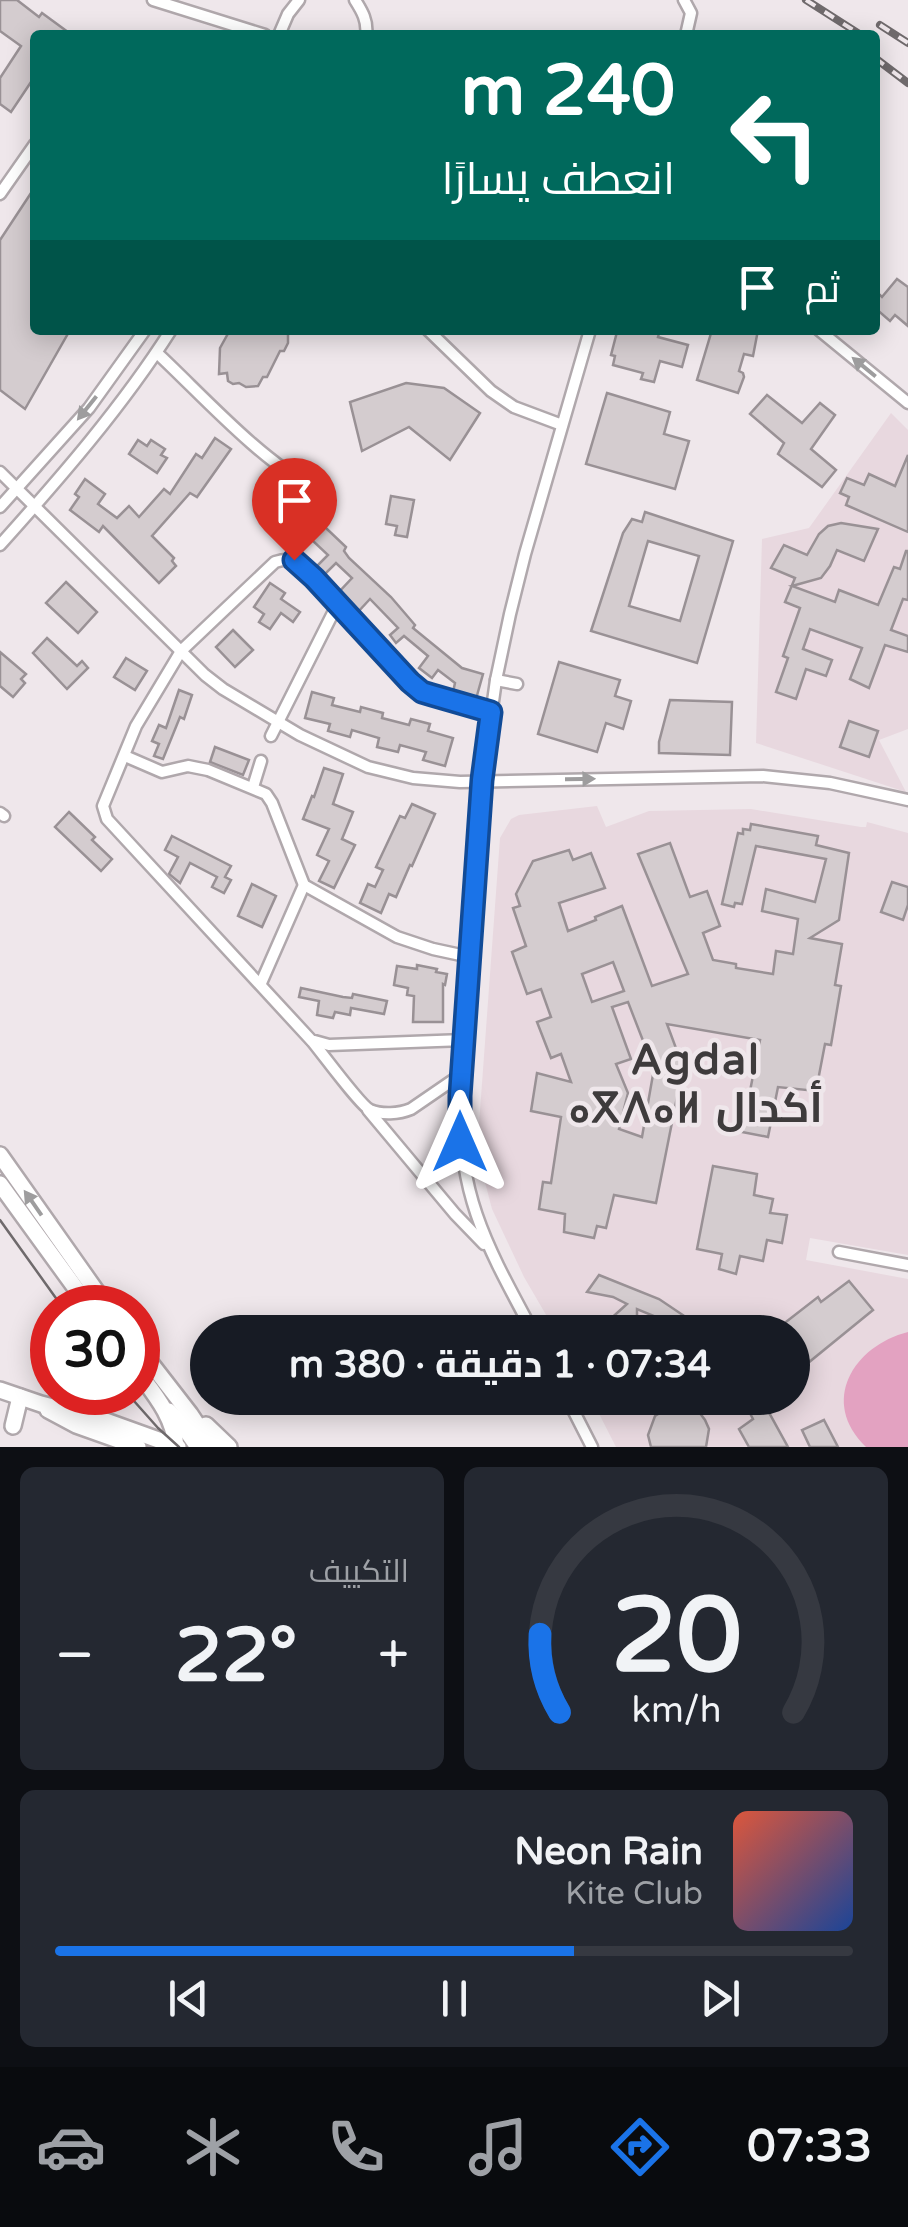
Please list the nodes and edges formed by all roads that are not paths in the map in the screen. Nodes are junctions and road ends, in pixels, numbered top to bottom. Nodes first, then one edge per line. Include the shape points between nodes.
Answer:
1 (153, 0) edge
2 (298, 0) edge
3 (355, 0) edge
4 (684, 0) edge
5 (248, 30) edge
6 (281, 30) edge
7 (367, 30) edge
8 (687, 30) edge
9 (30, 151) edge
10 (0, 194) edge
11 (142, 335) edge
12 (168, 335) edge
13 (433, 335) edge
14 (589, 335) edge
15 (825, 335) edge
16 (156, 353) junction
17 (908, 404) edge
18 (562, 425) junction
19 (0, 472) edge
20 (314, 488) dead end
21 (16, 489) junction
22 (34, 507) junction
23 (0, 508) edge
24 (0, 544) edge
25 (336, 605) junction
26 (181, 651) junction
27 (496, 680) junction
28 (517, 684) dead end
29 (491, 712) junction
30 (278, 723) junction
31 (270, 736) dead end
32 (124, 756) junction
33 (261, 761) dead end
34 (482, 780) junction
35 (252, 787) junction
36 (908, 800) edge
37 (304, 885) junction
38 (470, 957) junction
39 (261, 983) junction
40 (311, 1040) junction
41 (464, 1040) junction
42 (462, 1074) junction
43 (368, 1109) junction
44 (0, 1155) edge
45 (0, 1184) edge
46 (490, 1250) junction
47 (839, 1252) dead end
48 (908, 1265) edge
49 (73, 1285) edge
50 (92, 1285) edge
51 (524, 1315) edge
52 (160, 1375) edge
53 (0, 1390) edge
54 (20, 1397) junction
55 (30, 1400) edge
56 (160, 1401) joint
57 (190, 1414) edge
58 (58, 1415) edge
59 (84, 1415) edge
60 (191, 1415) edge
61 (192, 1415) edge
62 (576, 1415) edge
63 (12, 1426) dead end
64 (138, 1447) edge
65 (177, 1447) edge
66 (198, 1447) edge
67 (212, 1447) edge
68 (228, 1447) edge
69 (592, 1447) edge

1 - 5 street
2 - 6 street
3 - 7 street
4 - 8 street via 691,12
9 - 10 street
11 -> 21 street via 89,408
12 - 16 street
13 - 18 street via 491,391
14 - 18 street
17 -> 15 street
16 - 20 street via 254,444
16 - 22 street
18 - 27 street
19 - 21 street
21 - 22 street
21 - 23 street
22 - 24 street
22 - 26 street
25 - 26 street via 302,566 284,559
25 - 29 street via 422,692
25 - 30 street
26 - 30 street
26 - 32 street
27 - 28 street
27 - 29 street
29 - 34 street
30 - 31 street
30 - 34 street via 391,774
32 - 35 street via 162,772 198,767
32 - 39 street via 103,806 107,819
33 - 35 street
34 -> 36 street via 762,776
34 - 38 street
35 - 37 street via 272,803
37 - 38 street via 397,937
37 - 39 street
38 - 41 street
39 - 40 street
40 - 41 street
40 - 43 street
41 - 42 street
42 - 43 street via 402,1112
42 - 46 street via 463,1164
43 - 46 street
50 -> 44 street
45 - 49 street
46 - 51 street
47 - 48 street
52 - 57 street
53 - 54 street
54 - 55 street
54 - 63 street
56 - 65 street
56 - 66 street
58 - 64 street
59 - 65 street
60 - 67 street
61 - 68 street
62 - 69 street

